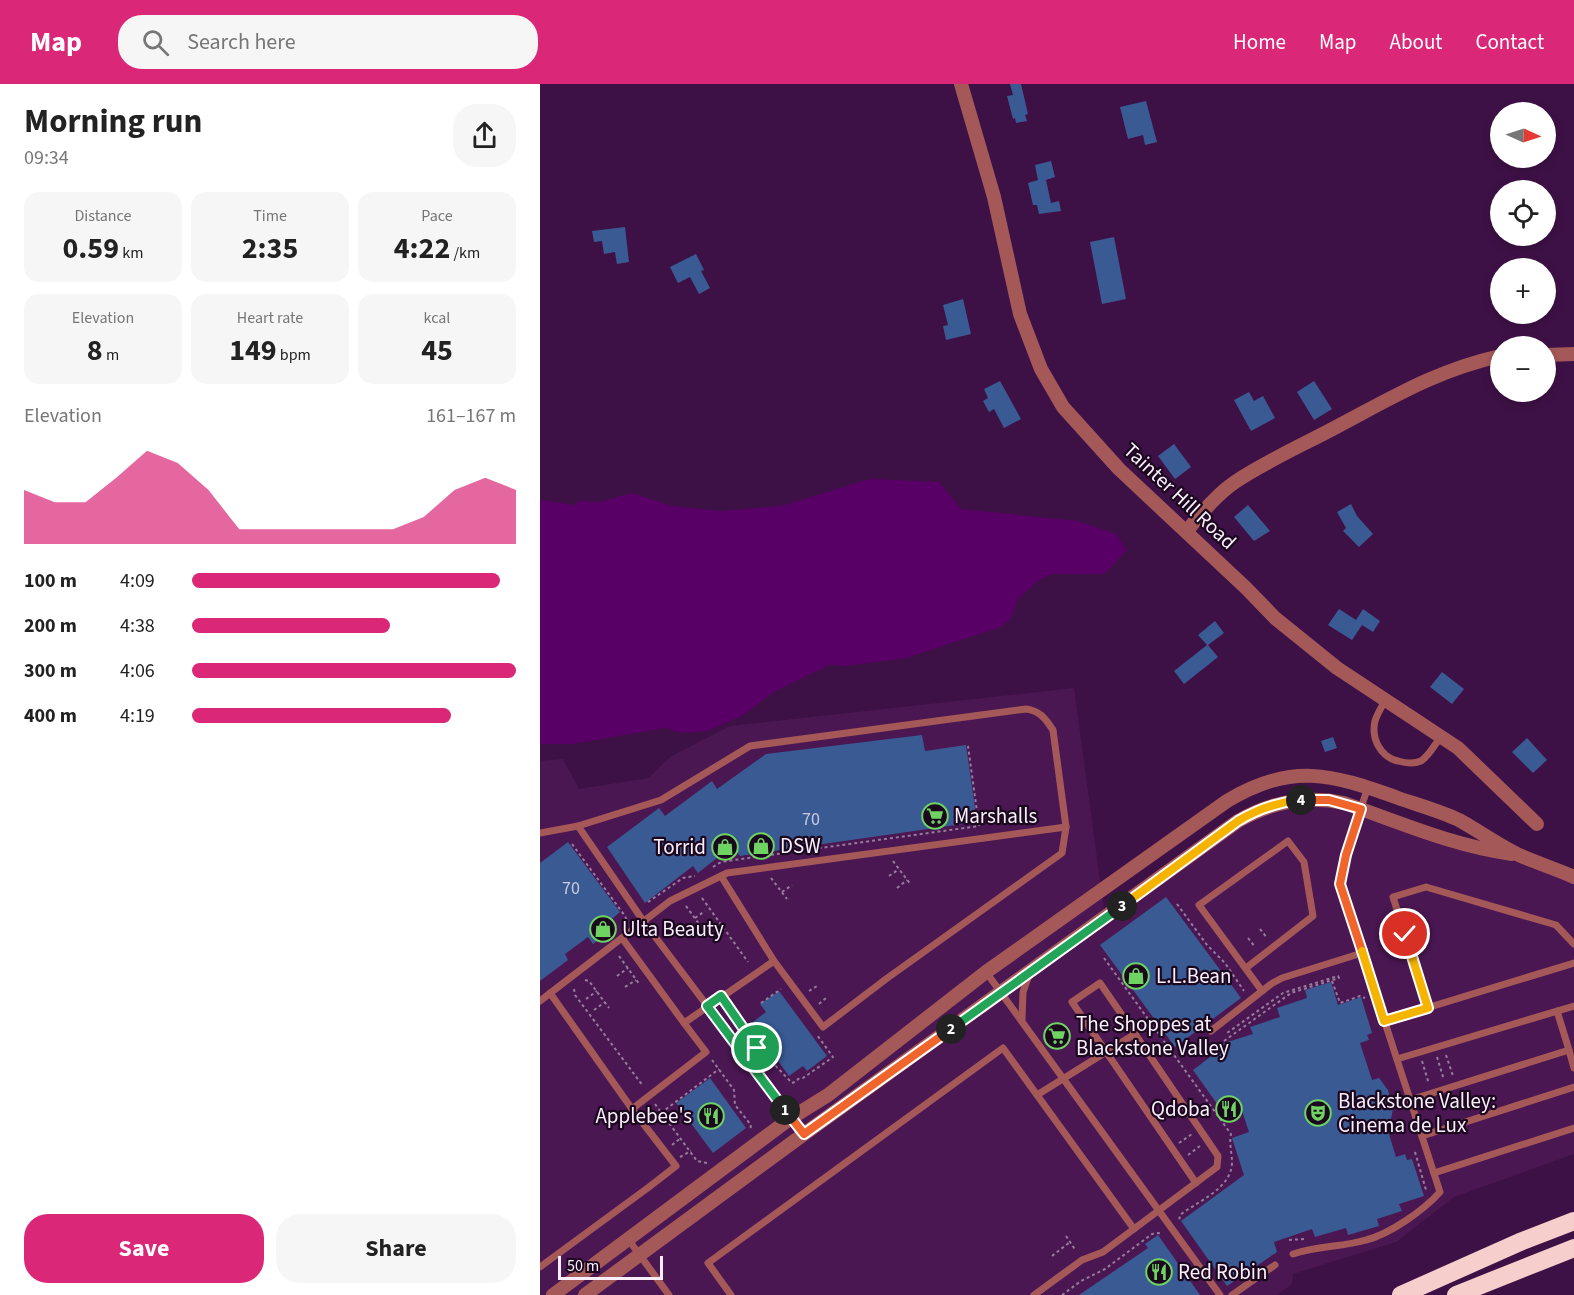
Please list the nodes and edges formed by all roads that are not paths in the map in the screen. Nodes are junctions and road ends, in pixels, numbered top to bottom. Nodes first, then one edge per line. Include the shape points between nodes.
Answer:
1 (961, 84) edge
2 (1574, 354) edge
3 (1556, 355) edge
4 (1490, 358) edge
5 (1186, 531) junction
6 (1386, 699) junction
7 (1442, 735) junction
8 (1368, 787) junction
9 (1361, 809) junction
10 (1537, 824) dead end
11 (578, 826) junction
12 (1066, 827) junction
13 (540, 833) edge
14 (1517, 854) junction
15 (721, 876) junction
16 (1574, 878) edge
17 (644, 922) junction
18 (622, 938) junction
19 (1574, 944) edge
20 (1362, 953) junction
21 (774, 961) junction
22 (1574, 963) edge
23 (1245, 968) junction
24 (986, 972) junction
25 (1030, 972) junction
26 (1262, 990) junction
27 (550, 993) junction
28 (1001, 993) junction
29 (540, 1001) edge
30 (707, 1006) junction
31 (1574, 1006) edge
32 (1428, 1008) junction
33 (1557, 1011) junction
34 (1022, 1019) junction
35 (1384, 1021) junction
36 (684, 1023) junction
37 (1211, 1031) dead end
38 (1135, 1034) junction
39 (1569, 1050) junction
40 (1106, 1052) junction
41 (1397, 1059) junction
42 (1574, 1068) edge
43 (1062, 1079) junction
44 (1574, 1087) edge
45 (1037, 1095) junction
46 (1410, 1100) junction
47 (632, 1109) junction
48 (791, 1118) junction
49 (1574, 1128) edge
50 (804, 1134) junction
51 (1422, 1136) junction
52 (1434, 1173) junction
53 (1196, 1183) junction
54 (1159, 1211) junction
55 (1574, 1221) edge
56 (1134, 1229) junction
57 (628, 1238) junction
58 (1574, 1248) edge
59 (1293, 1254) dead end
60 (640, 1255) junction
61 (1275, 1265) dead end
62 (540, 1268) edge
63 (553, 1295) edge
64 (585, 1295) edge
65 (669, 1295) edge
66 (731, 1295) edge
67 (1034, 1295) edge
68 (1220, 1295) edge
69 (1232, 1295) edge
70 (1401, 1295) edge
71 (1456, 1295) edge

1 - 5 street, Tainter Hill Road via 994,197 1020,314 1047,382 1088,437
2 - 3 street
4 - 5 street via 1416,384 1235,482
5 - 6 street, Tainter Hill Road via 1275,618 1337,668
6 - 7 street, Tainter Hill Road
6 - 7 lane via 1375,721 1375,736 1379,749 1391,760 1420,761
7 - 10 street, Tainter Hill Road
8 - 9 lane
8 - 14 street via 1456,819
8 - 24 street via 1313,775 1289,776 1247,789
9 - 14 street via 1454,843
9 - 20 lane via 1340,884
9 - 25 street via 1314,799 1257,810
11 - 12 lane via 661,800 750,746 1026,709 1044,717 1053,730
11 - 13 lane
11 - 17 lane
12 - 15 lane
12 - 21 lane via 1062,853 823,1027
14 - 16 street
15 - 17 lane via 670,901
15 - 21 lane
17 - 18 lane
17 - 30 lane
18 - 27 lane
18 - 36 lane
19 - 32 lane via 1556,926 1426,887 1393,897
20 - 26 lane via 1282,978
20 - 35 lane
21 - 30 lane
22 - 32 lane
23 - 23 lane via 1199,905 1288,842 1304,862 1313,916
23 - 26 lane
24 - 28 lane
24 - 48 street via 828,1095
25 - 28 street
25 - 34 lane via 1023,992
26 - 37 lane
27 - 29 lane
27 - 47 lane
28 - 34 lane
28 - 50 street
30 - 36 lane
30 - 48 lane
31 - 33 lane
32 - 35 lane
33 - 39 lane
33 - 41 lane
34 - 43 lane
35 - 41 lane
36 - 47 lane via 706,1052
38 - 40 lane
38 - 40 lane via 1100,982 1072,1002
38 - 53 lane via 1218,1156 1217,1167
39 - 42 lane
39 - 46 lane
40 - 43 lane
40 - 53 lane
41 - 46 lane
43 - 45 lane
43 - 54 lane
44 - 51 lane
45 - 56 lane
45 - 66 lane via 1003,1048 708,1263
46 - 51 lane
47 - 62 lane via 676,1166
48 - 50 lane
48 - 57 street
49 - 52 lane
50 - 60 street
51 - 52 lane
52 - 59 lane via 1440,1192 1406,1220 1368,1240
53 - 54 lane
54 - 56 lane
54 - 68 lane
55 - 70 highway
56 - 67 lane
57 - 60 lane
57 - 63 street
58 - 71 highway
60 - 64 street
60 - 65 lane
61 - 69 lane

